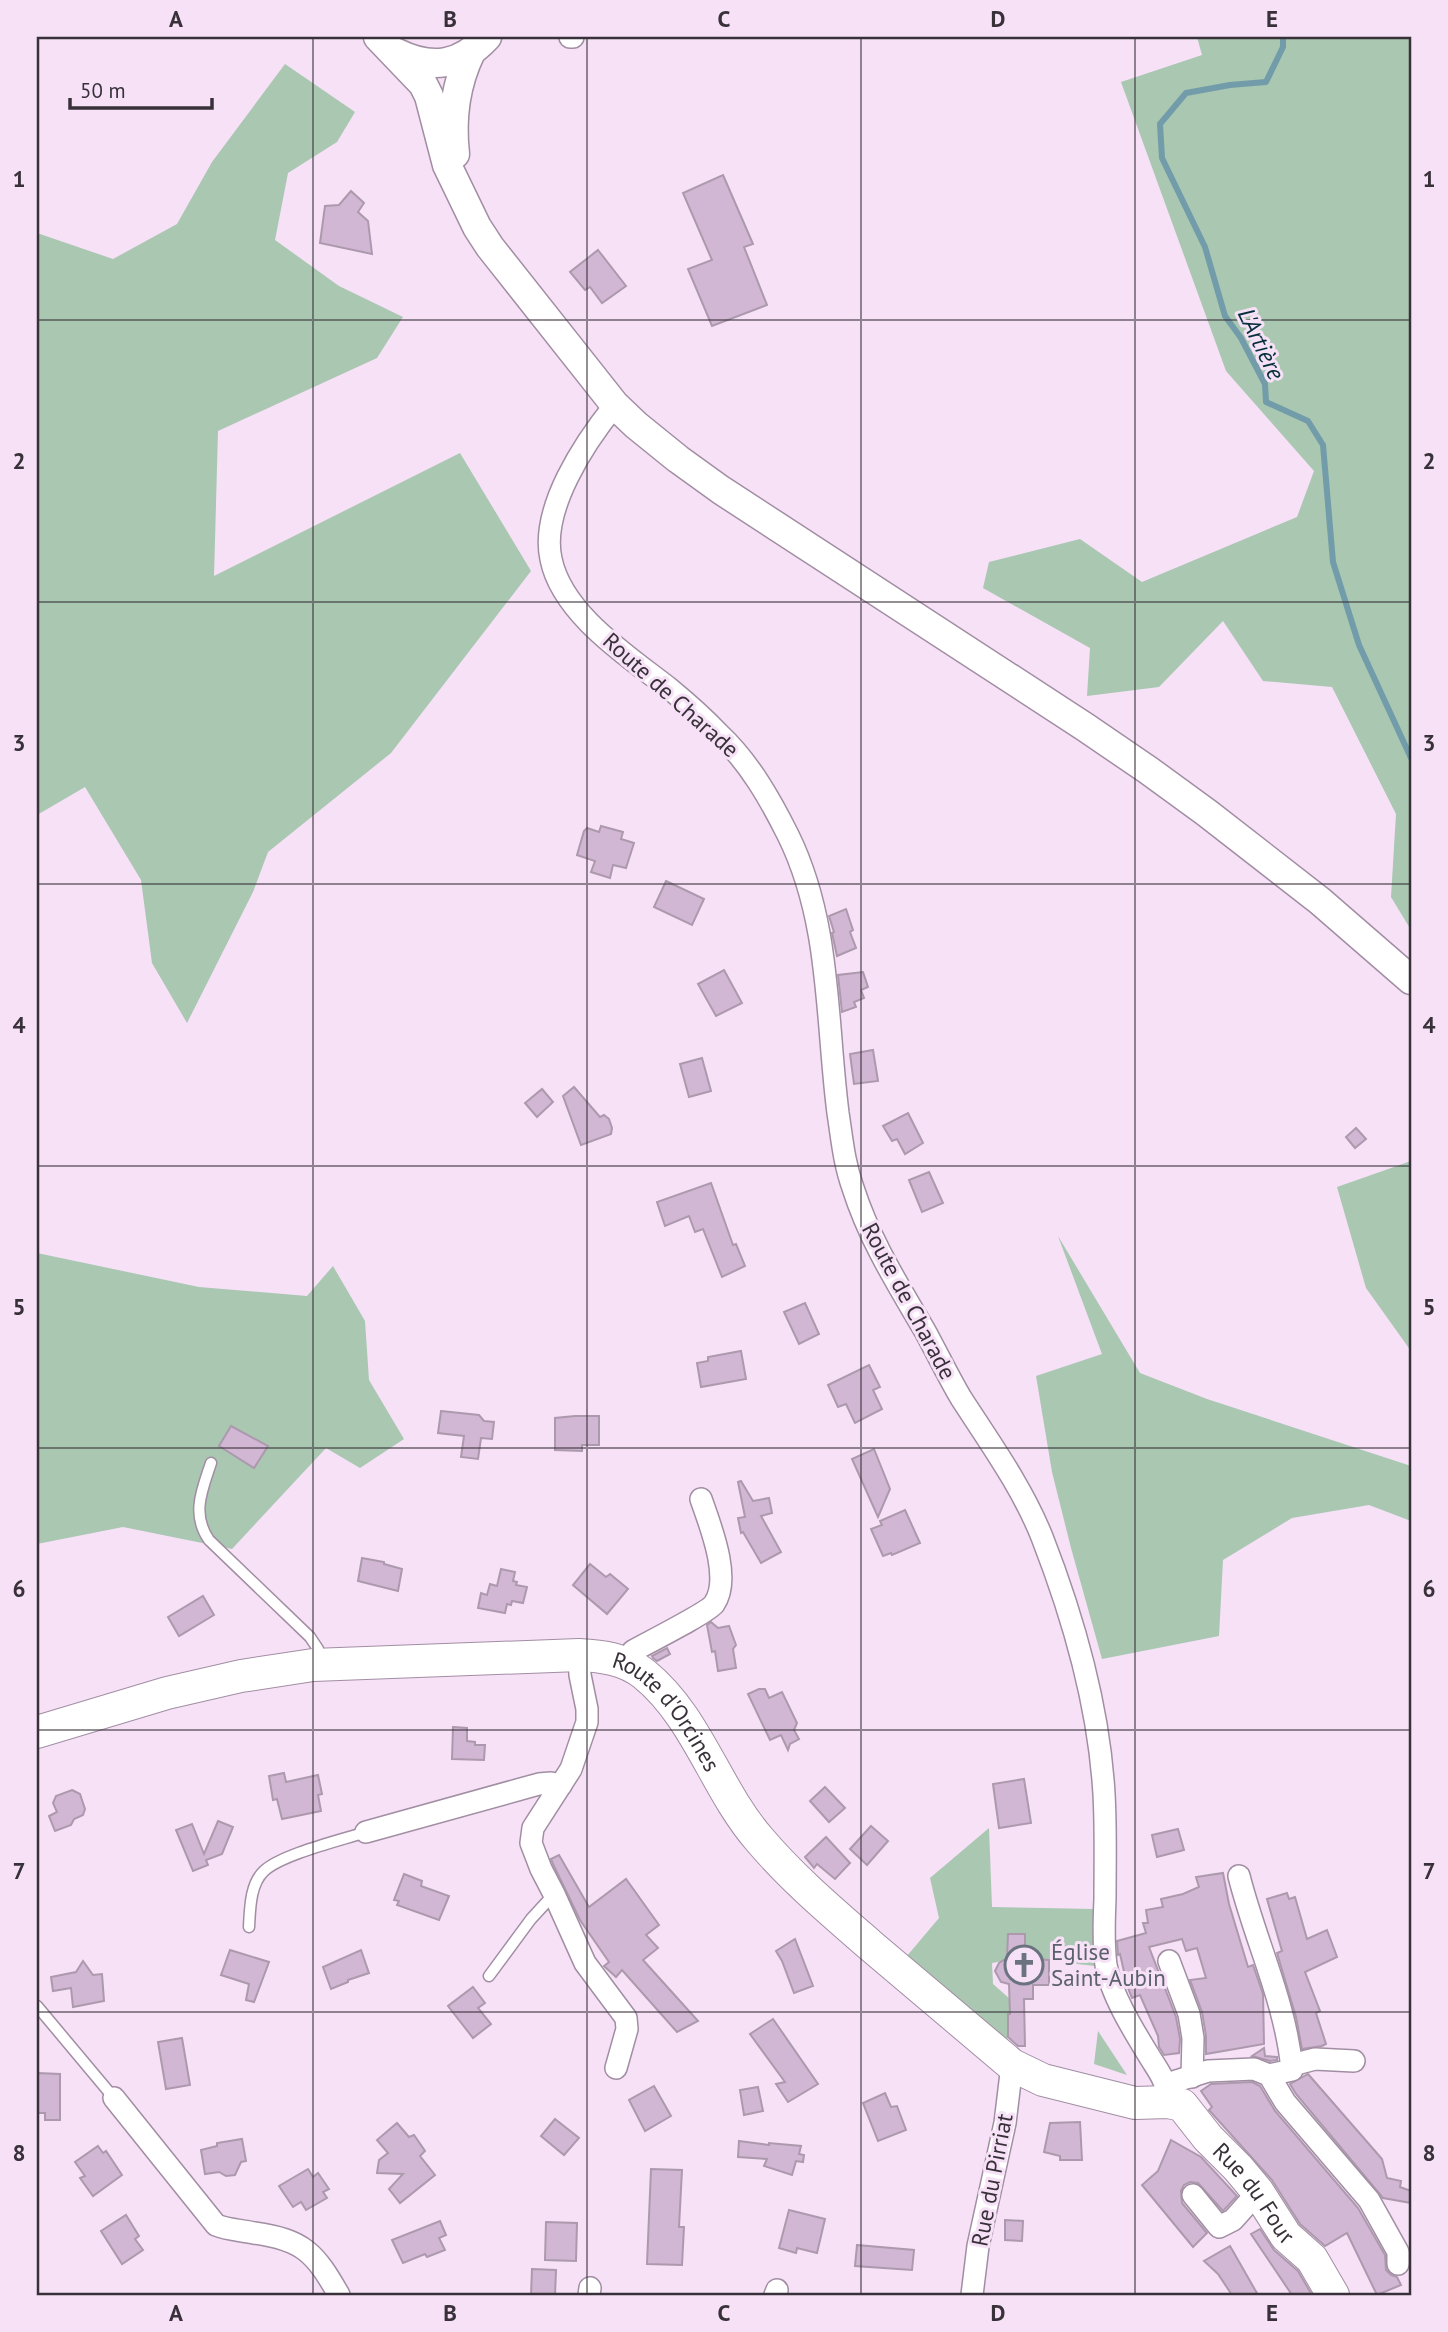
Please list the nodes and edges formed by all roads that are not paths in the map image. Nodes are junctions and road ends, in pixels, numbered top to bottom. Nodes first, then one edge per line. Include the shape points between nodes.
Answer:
1 (483, 41) edge
2 (386, 44) edge
3 (463, 198) junction
4 (615, 405) junction
5 (1411, 980) edge
6 (211, 1463) dead end
7 (701, 1499) dead end
8 (579, 1654) junction
9 (320, 1664) junction
10 (626, 1664) junction
11 (37, 1732) edge
12 (561, 1785) junction
13 (366, 1832) joint
14 (1239, 1876) dead end
15 (554, 1894) junction
16 (249, 1927) dead end
17 (1170, 1961) dead end
18 (489, 1976) dead end
19 (37, 2006) edge
20 (1354, 2062) dead end
21 (1292, 2065) junction
22 (1012, 2066) junction
23 (616, 2068) dead end
24 (1269, 2076) junction
25 (1192, 2077) junction
26 (1168, 2093) junction
27 (114, 2098) joint
28 (1258, 2192) junction
29 (1193, 2195) dead end
30 (1398, 2264) dead end
31 (339, 2295) edge
32 (972, 2295) edge
33 (1333, 2295) edge

1 - 2 street via 442,64 422,64
1 - 3 street via 464,66 457,90 455,152
2 - 3 street via 424,84 447,165
3 - 4 street via 508,273
4 - 5 street via 721,489 1148,770 1320,901
4 - 26 street, Route de Charade via 558,499 550,533 555,573 583,615 741,757 800,862 822,943 835,1088 852,1187 876,1248 1025,1500 1044,1544 1081,1658 1101,1753 1106,1964 1111,1986
6 - 9 lane via 199,1502 204,1532 310,1637
7 - 10 street via 714,1534 722,1585 713,1605 633,1651
8 - 9 main road, Route d'Orcines
8 - 10 main road, Route d'Orcines
8 - 12 street via 587,1722
9 - 11 main road, Route d'Orcines via 167,1693
10 - 22 main road, Route d'Orcines via 643,1673 677,1708 729,1800 791,1876
12 - 13 street via 539,1784
12 - 15 street via 531,1835
13 - 16 lane via 305,1851 264,1871 250,1902
14 - 21 street via 1278,1999
15 - 18 lane
15 - 23 street via 585,1963 628,2024
17 - 25 street via 1189,2014
19 - 27 lane
20 - 21 street via 1315,2059
21 - 24 street via 1292,2070
22 - 26 main road, Route d'Orcines via 1043,2080 1135,2103
22 - 32 street, Rue du Pirriat
24 - 25 street via 1254,2069 1208,2071
24 - 30 street via 1285,2102 1368,2200 1398,2252
25 - 26 street
26 - 28 main road, Rue du Four
27 - 31 street via 209,2218 222,2228 274,2236 306,2249
28 - 29 street via 1233,2220 1219,2227
28 - 33 main road, Rue du Four via 1286,2235 1312,2259

